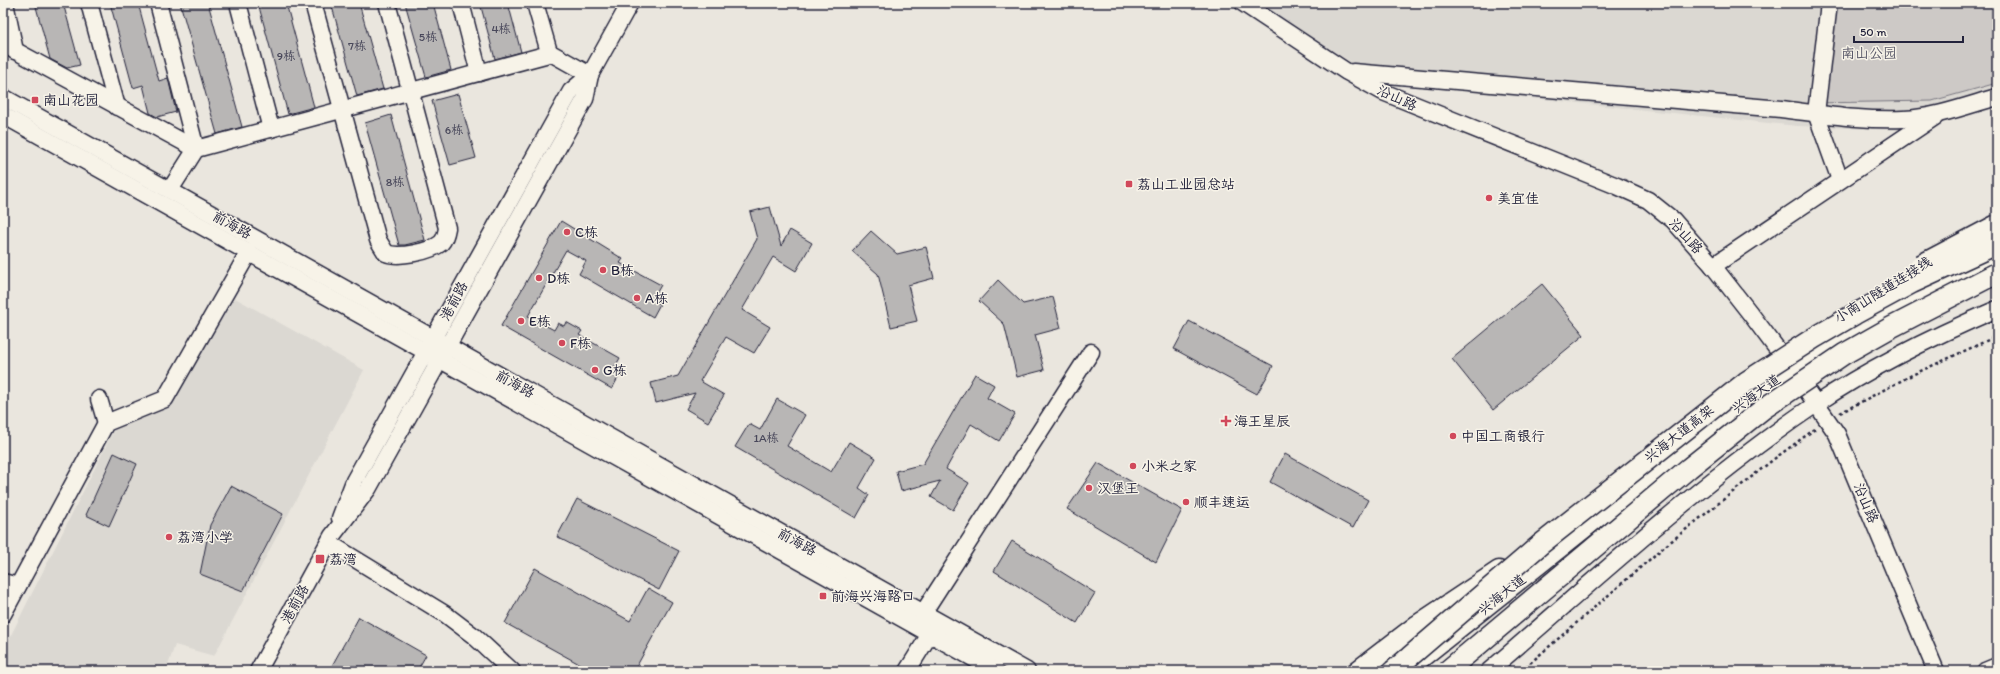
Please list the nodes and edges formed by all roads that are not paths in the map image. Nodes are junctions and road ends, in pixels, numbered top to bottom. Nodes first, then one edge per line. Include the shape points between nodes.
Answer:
1 (5, 3) edge
2 (89, 3) edge
3 (158, 3) edge
4 (238, 3) edge
5 (313, 3) edge
6 (388, 3) edge
7 (461, 3) edge
8 (535, 3) edge
9 (630, 3) edge
10 (1242, 3) edge
11 (1829, 3) edge
12 (9, 48) edge
13 (549, 52) junction
14 (1347, 72) junction
15 (479, 73) junction
16 (590, 75) junction
17 (411, 91) junction
18 (3, 97) edge
19 (1997, 97) edge
20 (117, 107) junction
21 (342, 110) junction
22 (1942, 112) junction
23 (1816, 113) junction
24 (3, 115) edge
25 (271, 129) junction
26 (196, 149) junction
27 (1840, 180) junction
28 (170, 190) junction
29 (1997, 226) edge
30 (1997, 244) edge
31 (249, 252) junction
32 (1997, 258) edge
33 (1713, 266) junction
34 (1997, 273) edge
35 (1997, 309) edge
36 (437, 349) junction
37 (1090, 352) dead end
38 (1783, 366) junction
39 (99, 399) dead end
40 (1816, 404) junction
41 (106, 423) junction
42 (330, 540) junction
43 (1541, 544) junction
44 (10, 584) edge
45 (923, 613) junction
46 (3, 614) edge
47 (930, 634) junction
48 (1997, 666) edge
49 (258, 671) edge
50 (512, 671) edge
51 (907, 671) edge
52 (996, 671) edge
53 (1026, 671) edge
54 (1358, 671) edge
55 (1394, 671) edge
56 (1407, 671) edge
57 (1447, 671) edge
58 (1489, 671) edge
59 (1936, 671) edge
60 (1985, 671) edge

1 - 12 street
2 - 20 street
3 - 26 street
4 - 25 street
5 - 21 street
6 - 17 street
7 - 15 street
8 - 13 street
9 - 16 street, 港前路
10 - 14 street, 沿山路
11 - 23 street
12 - 20 street
13 - 15 street via 540,57
13 - 16 street
14 - 23 street
14 - 33 street, 沿山路 via 1416,107 1648,200 1673,220
15 - 17 street
16 - 36 street, 港前路 via 585,99
17 - 21 street
17 - 21 street via 446,218 445,237 433,248 399,256 386,253 381,248
18 - 28 street, 前海路
19 - 22 street
20 - 26 street
21 - 25 street
22 - 23 street via 1905,119
22 - 27 street
23 - 27 street
24 - 31 street, 前海路
25 - 26 street
26 - 28 street
27 - 33 street
28 - 36 street, 前海路
29 - 38 main road, 小南山隧道连接线, bridge via 1885,286
30 - 38 main road, 兴海大道高架, bridge via 1906,286 1814,338
31 - 36 street, 前海路
31 - 41 street via 165,398
32 - 38 street, 兴海大道
33 - 38 street, 沿山路
34 - 57 main road, bridge via 1870,339 1763,409
35 - 40 street via 1892,359
36 - 42 street, 港前路 via 368,489
36 - 45 street, 前海路
36 - 47 street, 前海路
37 - 45 street
38 - 40 street, 沿山路
38 - 43 main road, 兴海大道高架, bridge via 1696,420
38 - 56 street, 兴海大道 via 1730,414
39 - 41 street
40 - 58 street via 1695,495
40 - 59 street, 沿山路 via 1837,434
41 - 44 street
42 - 49 street, 港前路
42 - 50 street via 445,614 474,636
43 - 54 main road, bridge via 1418,625
43 - 55 main road, 兴海大道高架, bridge
44 - 46 street
45 - 53 street, 前海路
47 - 51 street
47 - 52 street, 前海路
48 - 60 street

